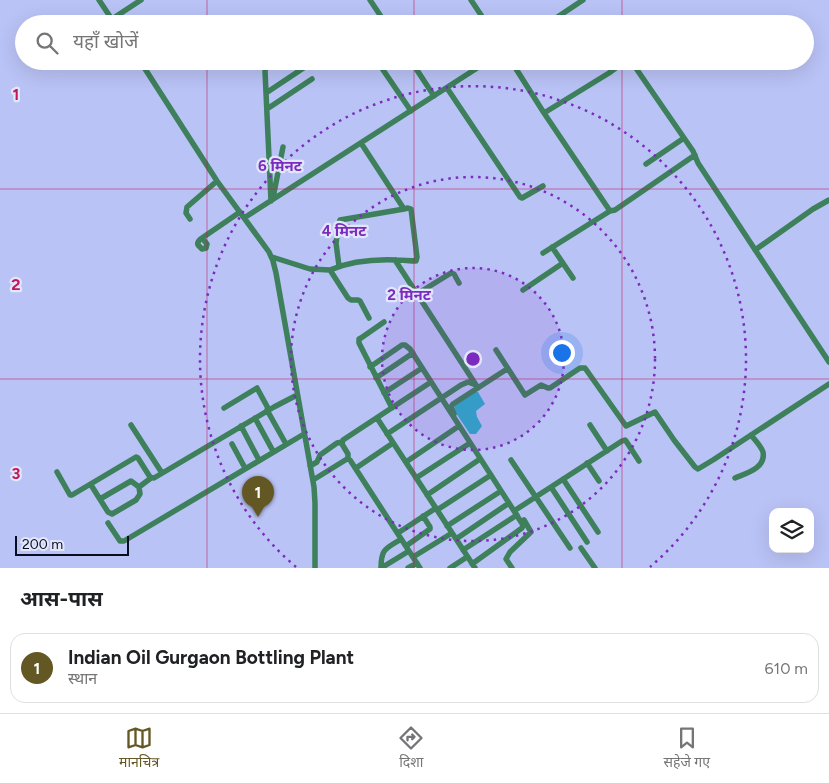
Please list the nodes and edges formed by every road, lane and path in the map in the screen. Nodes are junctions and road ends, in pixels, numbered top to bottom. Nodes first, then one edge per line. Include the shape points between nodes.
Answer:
1 (99, 0) edge
2 (141, 0) edge
3 (370, 0) edge
4 (471, 0) edge
5 (583, 0) edge
6 (110, 15) edge
7 (122, 15) edge
8 (380, 15) edge
9 (480, 15) edge
10 (560, 15) edge
11 (146, 70) edge
12 (265, 70) edge
13 (300, 70) edge
14 (383, 70) edge
15 (417, 70) edge
16 (474, 70) edge
17 (517, 70) edge
18 (613, 70) edge
19 (637, 70) edge
20 (312, 79) dead end
21 (447, 88) junction
22 (266, 93) junction
23 (434, 96) junction
24 (266, 109) junction
25 (411, 111) junction
26 (544, 113) junction
27 (684, 138) junction
28 (361, 143) junction
29 (283, 147) dead end
30 (695, 155) junction
31 (646, 164) dead end
32 (218, 181) junction
33 (543, 186) dead end
34 (829, 200) edge
35 (272, 201) junction
36 (404, 209) junction
37 (610, 211) junction
38 (240, 212) junction
39 (244, 218) junction
40 (190, 219) dead end
41 (202, 238) dead end
42 (552, 247) junction
43 (755, 250) junction
44 (543, 253) dead end
45 (272, 257) junction
46 (395, 260) junction
47 (563, 263) junction
48 (339, 266) junction
49 (330, 270) junction
50 (573, 278) dead end
51 (460, 283) dead end
52 (523, 290) dead end
53 (416, 294) junction
54 (369, 318) dead end
55 (384, 322) dead end
56 (496, 350) dead end
57 (413, 353) junction
58 (829, 362) edge
59 (370, 367) junction
60 (422, 368) junction
61 (507, 369) junction
62 (376, 378) junction
63 (431, 382) junction
64 (829, 384) edge
65 (477, 386) junction
66 (384, 393) junction
67 (297, 395) junction
68 (441, 398) junction
69 (224, 408) dead end
70 (392, 408) junction
71 (268, 410) junction
72 (255, 418) junction
73 (377, 418) junction
74 (131, 425) dead end
75 (590, 425) dead end
76 (241, 426) junction
77 (459, 426) junction
78 (304, 434) junction
79 (387, 434) junction
80 (752, 435) junction
81 (342, 442) junction
82 (393, 443) junction
83 (470, 443) junction
84 (232, 444) dead end
85 (286, 444) junction
86 (607, 450) junction
87 (273, 451) junction
88 (348, 459) junction
89 (480, 459) junction
90 (259, 460) junction
91 (512, 460) dead end
92 (639, 461) dead end
93 (406, 462) junction
94 (587, 463) junction
95 (310, 466) junction
96 (245, 468) junction
97 (356, 468) junction
98 (57, 472) dead end
99 (162, 473) junction
100 (491, 475) junction
101 (151, 478) junction
102 (416, 478) junction
103 (736, 478) dead end
104 (563, 479) junction
105 (312, 480) junction
106 (599, 481) dead end
107 (91, 485) junction
108 (139, 487) junction
109 (551, 487) junction
110 (501, 491) junction
111 (427, 495) junction
112 (536, 496) junction
113 (100, 499) junction
114 (509, 503) junction
115 (436, 509) junction
116 (517, 512) junction
117 (423, 516) junction
118 (108, 522) dead end
119 (447, 526) junction
120 (598, 532) dead end
121 (452, 533) junction
122 (400, 536) junction
123 (456, 539) junction
124 (587, 542) dead end
125 (408, 548) junction
126 (570, 548) dead end
127 (581, 548) dead end
128 (463, 550) junction
129 (467, 557) junction
130 (417, 563) edge
131 (473, 566) edge
132 (315, 568) edge
133 (381, 568) edge
134 (408, 568) edge
135 (450, 568) edge
136 (512, 568) edge
137 (595, 568) edge

1 - 6 street
2 - 7 street
3 - 8 street
4 - 9 street
5 - 10 street
11 - 32 street
12 - 22 street
13 - 22 street
14 - 25 street
15 - 23 street
16 - 21 street
17 - 26 street
18 - 26 street
19 - 27 street
20 - 24 street
21 - 23 street
21 - 33 street via 520,198
22 - 24 street
23 - 25 street
24 - 35 street
25 - 28 street
26 - 37 street
27 - 30 street
27 - 31 street
28 - 35 street
28 - 36 street
29 - 35 street
30 - 37 street
30 - 43 street
32 - 38 street
32 - 40 street via 186,207
34 - 43 street
35 - 39 street
36 - 46 street via 412,212 417,259
36 - 48 street via 340,220 336,243
37 - 42 street
38 - 39 street
38 - 41 street
39 - 45 street
42 - 44 street
42 - 47 street
43 - 58 street
45 - 49 street via 310,269
45 - 67 street
46 - 48 street
46 - 53 street
47 - 50 street
47 - 52 street
48 - 49 street
49 - 54 street via 348,298 360,301
51 - 53 street via 451,273
53 - 65 street
55 - 59 street via 359,339
56 - 61 street
57 - 59 street via 402,345
57 - 60 street
57 - 62 street
59 - 62 street
60 - 63 street
60 - 66 street
61 - 65 street
61 - 80 street via 526,395 541,385 550,388 585,368 626,426 655,412 696,468
62 - 66 street
63 - 68 street
63 - 70 street
64 - 80 street
65 - 68 street via 469,382
65 - 116 street via 451,408
66 - 70 street
67 - 71 street
67 - 78 street
68 - 77 street
68 - 79 street
69 - 71 street via 257,388
70 - 73 street
71 - 72 street
71 - 85 street
72 - 76 street
72 - 87 street
73 - 79 street
73 - 81 street
74 - 99 street
75 - 86 street
76 - 90 street
76 - 99 street
77 - 83 street
77 - 93 street
78 - 85 street
78 - 95 street
79 - 82 street
80 - 103 street via 762,452 761,463 758,468
81 - 88 street
81 - 95 street via 321,454
82 - 93 street
82 - 97 street
83 - 89 street
83 - 102 street
84 - 96 street
85 - 87 street
86 - 92 street via 625,440
86 - 94 street
87 - 90 street
88 - 97 street
88 - 105 street
89 - 100 street
89 - 111 street
90 - 96 street
91 - 112 street
93 - 102 street
94 - 104 street
94 - 106 street
95 - 105 street
96 - 118 street via 124,541 119,539
97 - 122 street
98 - 107 street via 71,495
99 - 101 street
100 - 110 street
100 - 115 street
101 - 107 street via 137,457
101 - 108 street
102 - 111 street
104 - 109 street
104 - 120 street
105 - 132 street
107 - 113 street
108 - 113 street via 131,481
108 - 113 street via 139,497 114,514 109,513
109 - 112 street
109 - 124 street
110 - 114 street
110 - 119 street
111 - 115 street
112 - 116 street
112 - 126 street
114 - 116 street
114 - 123 street
115 - 117 street
115 - 119 street
116 - 128 street
116 - 131 street via 524,525 522,528
116 - 136 street via 531,532 506,559
117 - 122 street
117 - 125 street via 430,529
119 - 121 street
121 - 123 street
121 - 130 street
122 - 125 street
122 - 133 street via 382,553
123 - 128 street
125 - 130 street
125 - 133 street
127 - 137 street
128 - 129 street
129 - 131 street
129 - 135 street
130 - 134 street

